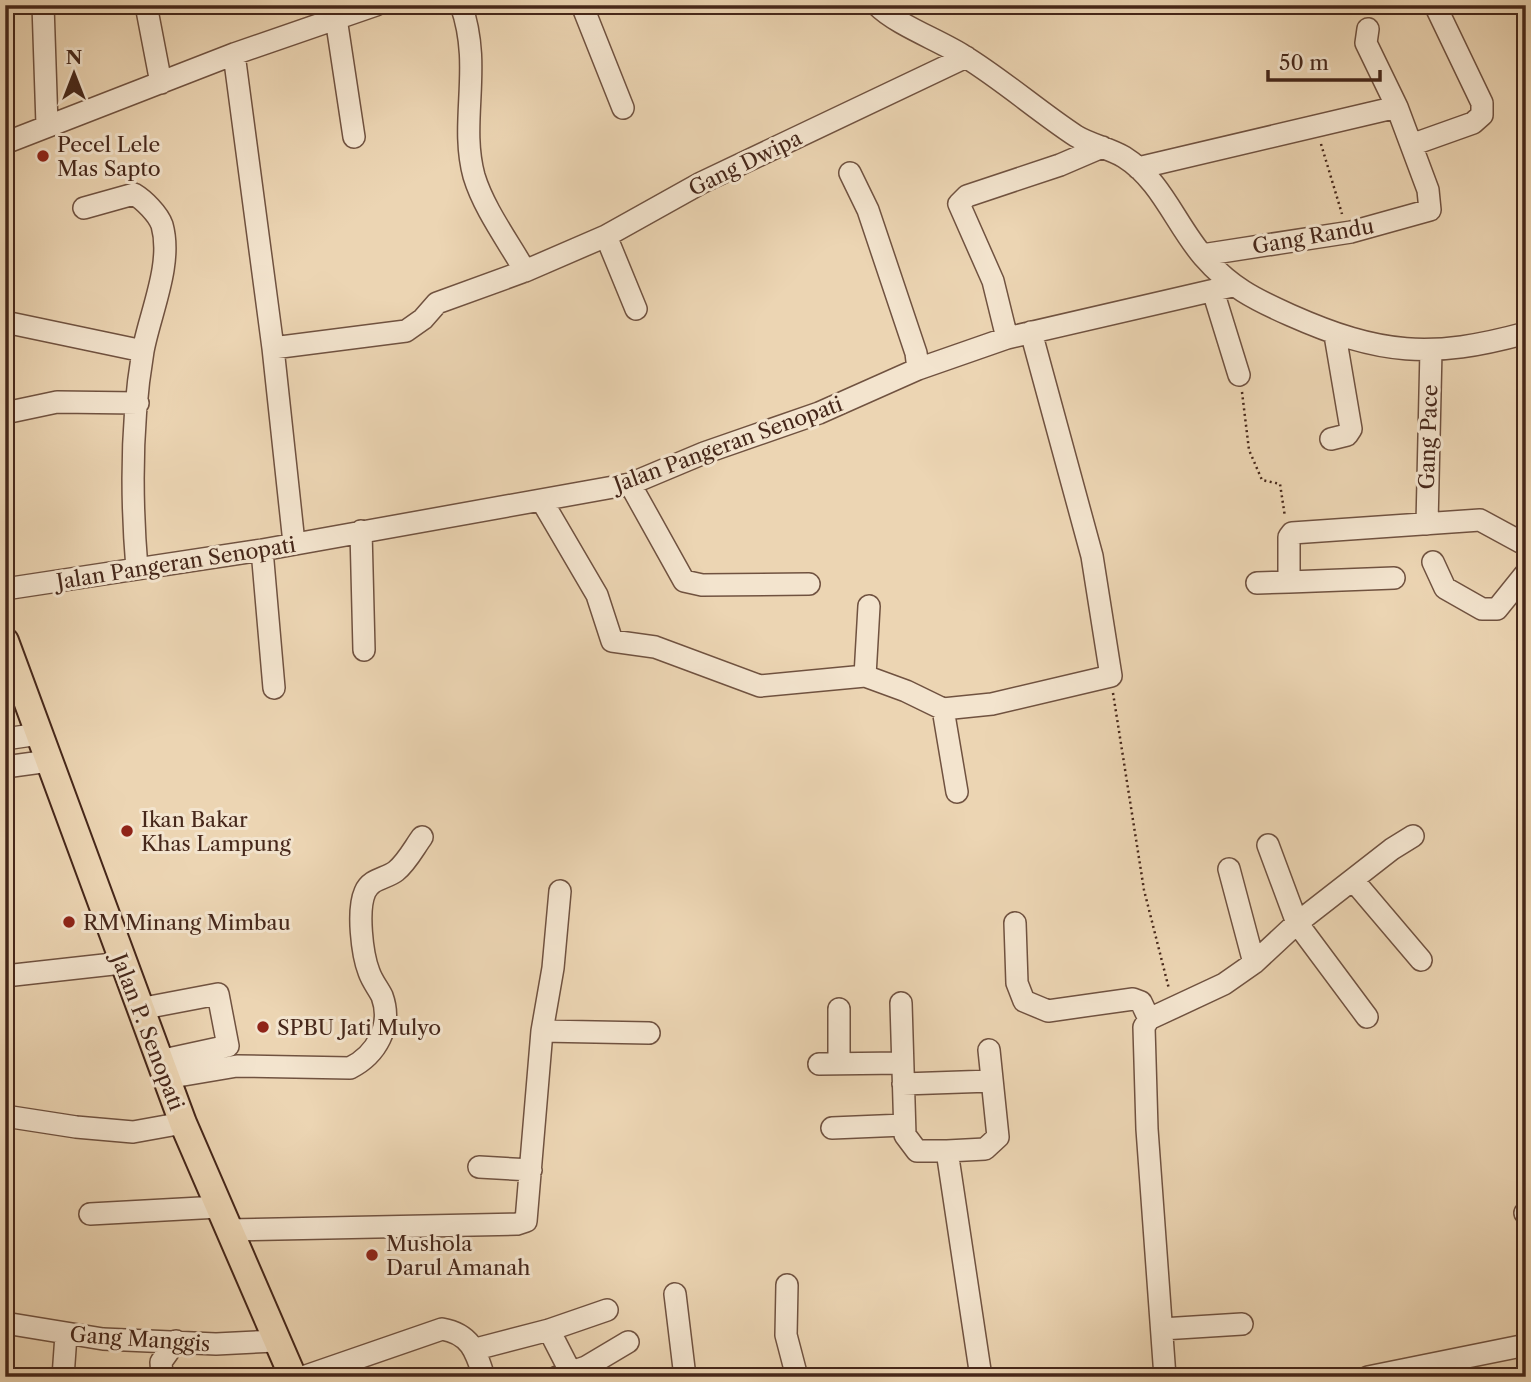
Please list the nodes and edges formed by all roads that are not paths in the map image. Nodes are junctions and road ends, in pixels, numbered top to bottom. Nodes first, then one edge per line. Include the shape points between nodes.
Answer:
1 (43, 5) edge
2 (146, 5) edge
3 (461, 5) edge
4 (582, 5) edge
5 (877, 5) edge
6 (1435, 5) edge
7 (372, 6) edge
8 (336, 18) junction
9 (1368, 29) dead end
10 (234, 54) junction
11 (966, 57) junction
12 (161, 83) junction
13 (1397, 107) junction
14 (622, 108) dead end
15 (47, 125) junction
16 (354, 137) dead end
17 (5, 142) edge
18 (1414, 144) junction
19 (1102, 147) junction
20 (1138, 168) junction
21 (850, 173) dead end
22 (84, 208) dead end
23 (606, 236) junction
24 (1202, 255) junction
25 (525, 271) junction
26 (1222, 289) junction
27 (636, 309) dead end
28 (5, 322) edge
29 (1031, 332) junction
30 (1526, 333) edge
31 (1335, 335) junction
32 (1006, 338) junction
33 (273, 348) junction
34 (1431, 350) junction
35 (143, 351) junction
36 (918, 369) junction
37 (1240, 375) road end
38 (138, 403) junction
39 (5, 413) edge
40 (1331, 439) dead end
41 (630, 484) junction
42 (542, 501) junction
43 (1427, 524) junction
44 (360, 531) junction
45 (294, 543) junction
46 (1526, 545) edge
47 (262, 550) junction
48 (1433, 562) dead end
49 (137, 569) junction
50 (1526, 573) edge
51 (1394, 578) dead end
52 (1289, 582) junction
53 (1257, 583) dead end
54 (809, 584) dead end
55 (5, 589) edge
56 (869, 606) dead end
57 (7, 649) edge
58 (364, 650) dead end
59 (865, 676) junction
60 (274, 688) dead end
61 (943, 709) junction
62 (39, 734) junction
63 (5, 739) edge
64 (49, 761) junction
65 (5, 766) edge
66 (957, 792) dead end
67 (1413, 836) dead end
68 (422, 837) dead end
69 (1268, 845) dead end
70 (1229, 869) dead end
71 (1353, 880) junction
72 (560, 891) dead end
73 (1015, 923) dead end
74 (1297, 923) junction
75 (1421, 960) dead end
76 (122, 963) junction
77 (1254, 963) junction
78 (5, 976) edge
79 (901, 1003) dead end
80 (139, 1009) junction
81 (839, 1009) dead end
82 (1367, 1017) dead end
83 (1149, 1019) junction
84 (542, 1031) junction
85 (649, 1033) dead end
86 (989, 1050) dead end
87 (902, 1063) junction
88 (162, 1070) junction
89 (991, 1081) junction
90 (903, 1084) junction
91 (5, 1116) edge
92 (183, 1123) junction
93 (904, 1125) junction
94 (832, 1128) dead end
95 (947, 1151) junction
96 (479, 1167) dead end
97 (531, 1170) junction
98 (90, 1213) dead end
99 (224, 1218) junction
100 (787, 1285) dead end
101 (675, 1294) dead end
102 (607, 1310) dead end
103 (5, 1323) edge
104 (1242, 1324) dead end
105 (1162, 1329) junction
106 (549, 1330) junction
107 (66, 1335) junction
108 (176, 1340) junction
109 (275, 1340) junction
110 (628, 1342) dead end
111 (1526, 1345) edge
112 (476, 1349) junction
113 (564, 1375) edge
114 (63, 1377) edge
115 (162, 1377) edge
116 (293, 1377) edge
117 (303, 1377) edge
118 (484, 1377) edge
119 (685, 1377) edge
120 (797, 1377) edge
121 (981, 1377) edge
122 (1165, 1377) edge
123 (1368, 1377) edge

1 - 15 street
2 - 12 street
3 - 25 street via 471,34 474,175
4 - 14 street
5 - 11 street
6 - 18 street via 1482,103 1482,115 1473,123
7 - 8 street
8 - 10 street
8 - 16 street
9 - 13 street via 1366,43
10 - 12 street
10 - 33 street
11 - 19 street via 1048,117
11 - 23 street, Gang Dwipa via 701,183
12 - 15 street
13 - 18 street
13 - 20 street
15 - 17 street
18 - 24 street, Gang Randu via 1430,210 1352,232
19 - 20 street
19 - 32 street via 1060,166 967,196 959,204 993,281
20 - 24 street
21 - 36 street via 868,210
22 - 35 street via 134,194 162,224 160,284
23 - 25 street, Gang Dwipa
23 - 27 street
24 - 26 street
25 - 33 street, Gang Dwipa via 437,303 406,331
26 - 29 street, Jalan Pangeran Senopati
26 - 31 street
26 - 37 street
28 - 35 street
29 - 32 street, Jalan Pangeran Senopati
29 - 61 street via 1092,556 1111,676 992,704
30 - 34 street via 1476,346
31 - 34 street via 1367,345
31 - 40 street via 1351,429 1347,435
32 - 36 street, Jalan Pangeran Senopati
33 - 45 street
34 - 43 street, Gang Pace
35 - 38 street
36 - 41 street, Jalan Pangeran Senopati via 819,413
38 - 39 street via 66,402
38 - 49 street via 132,506
41 - 42 street, Jalan Pangeran Senopati
41 - 54 street via 684,581
42 - 44 street, Jalan Pangeran Senopati
42 - 59 street via 597,595 612,641 655,647 760,686
43 - 46 street via 1480,520
43 - 52 street via 1293,533 1289,537
44 - 45 street, Jalan Pangeran Senopati
44 - 58 street
45 - 47 street, Jalan Pangeran Senopati
47 - 49 street, Jalan Pangeran Senopati
47 - 60 street
48 - 50 street via 1445,588 1482,609 1497,609
49 - 55 street, Jalan Pangeran Senopati
51 - 52 street
52 - 53 street
56 - 59 street
57 - 62 main road, Jalan P. Senopati
59 - 61 street
61 - 66 street
62 - 63 street
62 - 64 main road, Jalan P. Senopati
64 - 65 street
64 - 76 main road, Jalan P. Senopati
67 - 71 street
68 - 88 street via 394,873 376,880 365,892 364,952 383,999 384,1028 376,1049 365,1061 350,1068
69 - 74 street
70 - 77 street
71 - 74 street
71 - 75 street
72 - 84 street via 554,968
73 - 83 street via 1017,983 1024,1000 1048,1011 1133,999 1141,1002
74 - 77 street
74 - 82 street
76 - 78 street
76 - 80 main road, Jalan P. Senopati
77 - 83 street via 1224,984
79 - 87 street
80 - 88 main road, Jalan P. Senopati
80 - 88 street via 218,994 228,1046
81 - 87 street via 829,1063
83 - 105 street via 1143,1034 1145,1098
84 - 85 street
84 - 97 street
86 - 89 street
87 - 90 street
88 - 92 main road, Jalan P. Senopati
89 - 90 street
89 - 95 street via 998,1137 985,1149
90 - 93 street
91 - 92 street via 132,1132
92 - 99 main road, Jalan P. Senopati
93 - 94 street
93 - 95 street via 905,1135 917,1151
95 - 121 street
96 - 97 street
97 - 99 street via 528,1217 517,1224
98 - 99 street
99 - 109 main road, Jalan P. Senopati
100 - 120 street via 786,1335
101 - 119 street
102 - 106 street
103 - 107 street, Gang Manggis
104 - 105 street
105 - 122 street
106 - 112 street
106 - 113 street
107 - 108 street, Gang Manggis
107 - 114 street
108 - 109 street, Gang Manggis via 216,1345
108 - 115 street via 161,1362
109 - 116 main road, Jalan P. Senopati
110 - 113 street
111 - 123 street
112 - 117 street via 460,1334 442,1329
112 - 118 street

